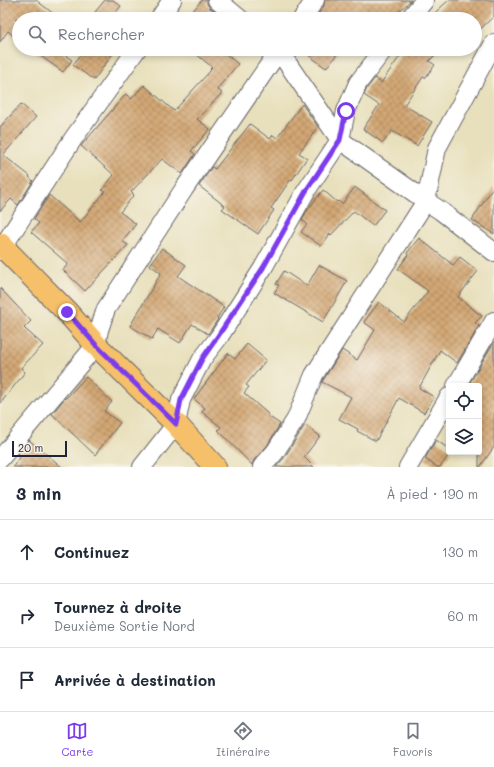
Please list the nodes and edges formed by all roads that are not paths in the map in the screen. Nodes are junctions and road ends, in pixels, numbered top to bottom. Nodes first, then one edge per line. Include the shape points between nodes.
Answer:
1 (172, 0) edge
2 (217, 0) edge
3 (315, 0) edge
4 (424, 1) edge
5 (164, 12) edge
6 (232, 12) edge
7 (307, 12) edge
8 (415, 12) edge
9 (494, 42) edge
10 (132, 56) edge
11 (274, 56) edge
12 (282, 56) edge
13 (379, 56) edge
14 (340, 140) junction
15 (426, 201) junction
16 (1, 247) edge
17 (494, 252) edge
18 (494, 321) edge
19 (96, 345) junction
20 (458, 383) edge
21 (446, 402) edge
22 (176, 424) junction
23 (0, 459) edge
24 (142, 467) edge
25 (215, 467) edge
26 (262, 467) edge
27 (408, 467) edge

1 - 5 street
2 - 6 street
3 - 7 street
4 - 8 street
9 - 15 street via 437,148
10 - 16 street
11 - 19 street via 106,309
12 - 14 street
13 - 14 street via 358,83 346,111
14 - 15 street
14 - 22 street via 306,191 263,268 202,359 181,400
15 - 17 street
15 - 26 street via 314,375 296,419
16 - 19 main road via 67,312
18 - 20 street
19 - 22 main road
19 - 23 street
21 - 27 street
22 - 24 street
22 - 25 main road

